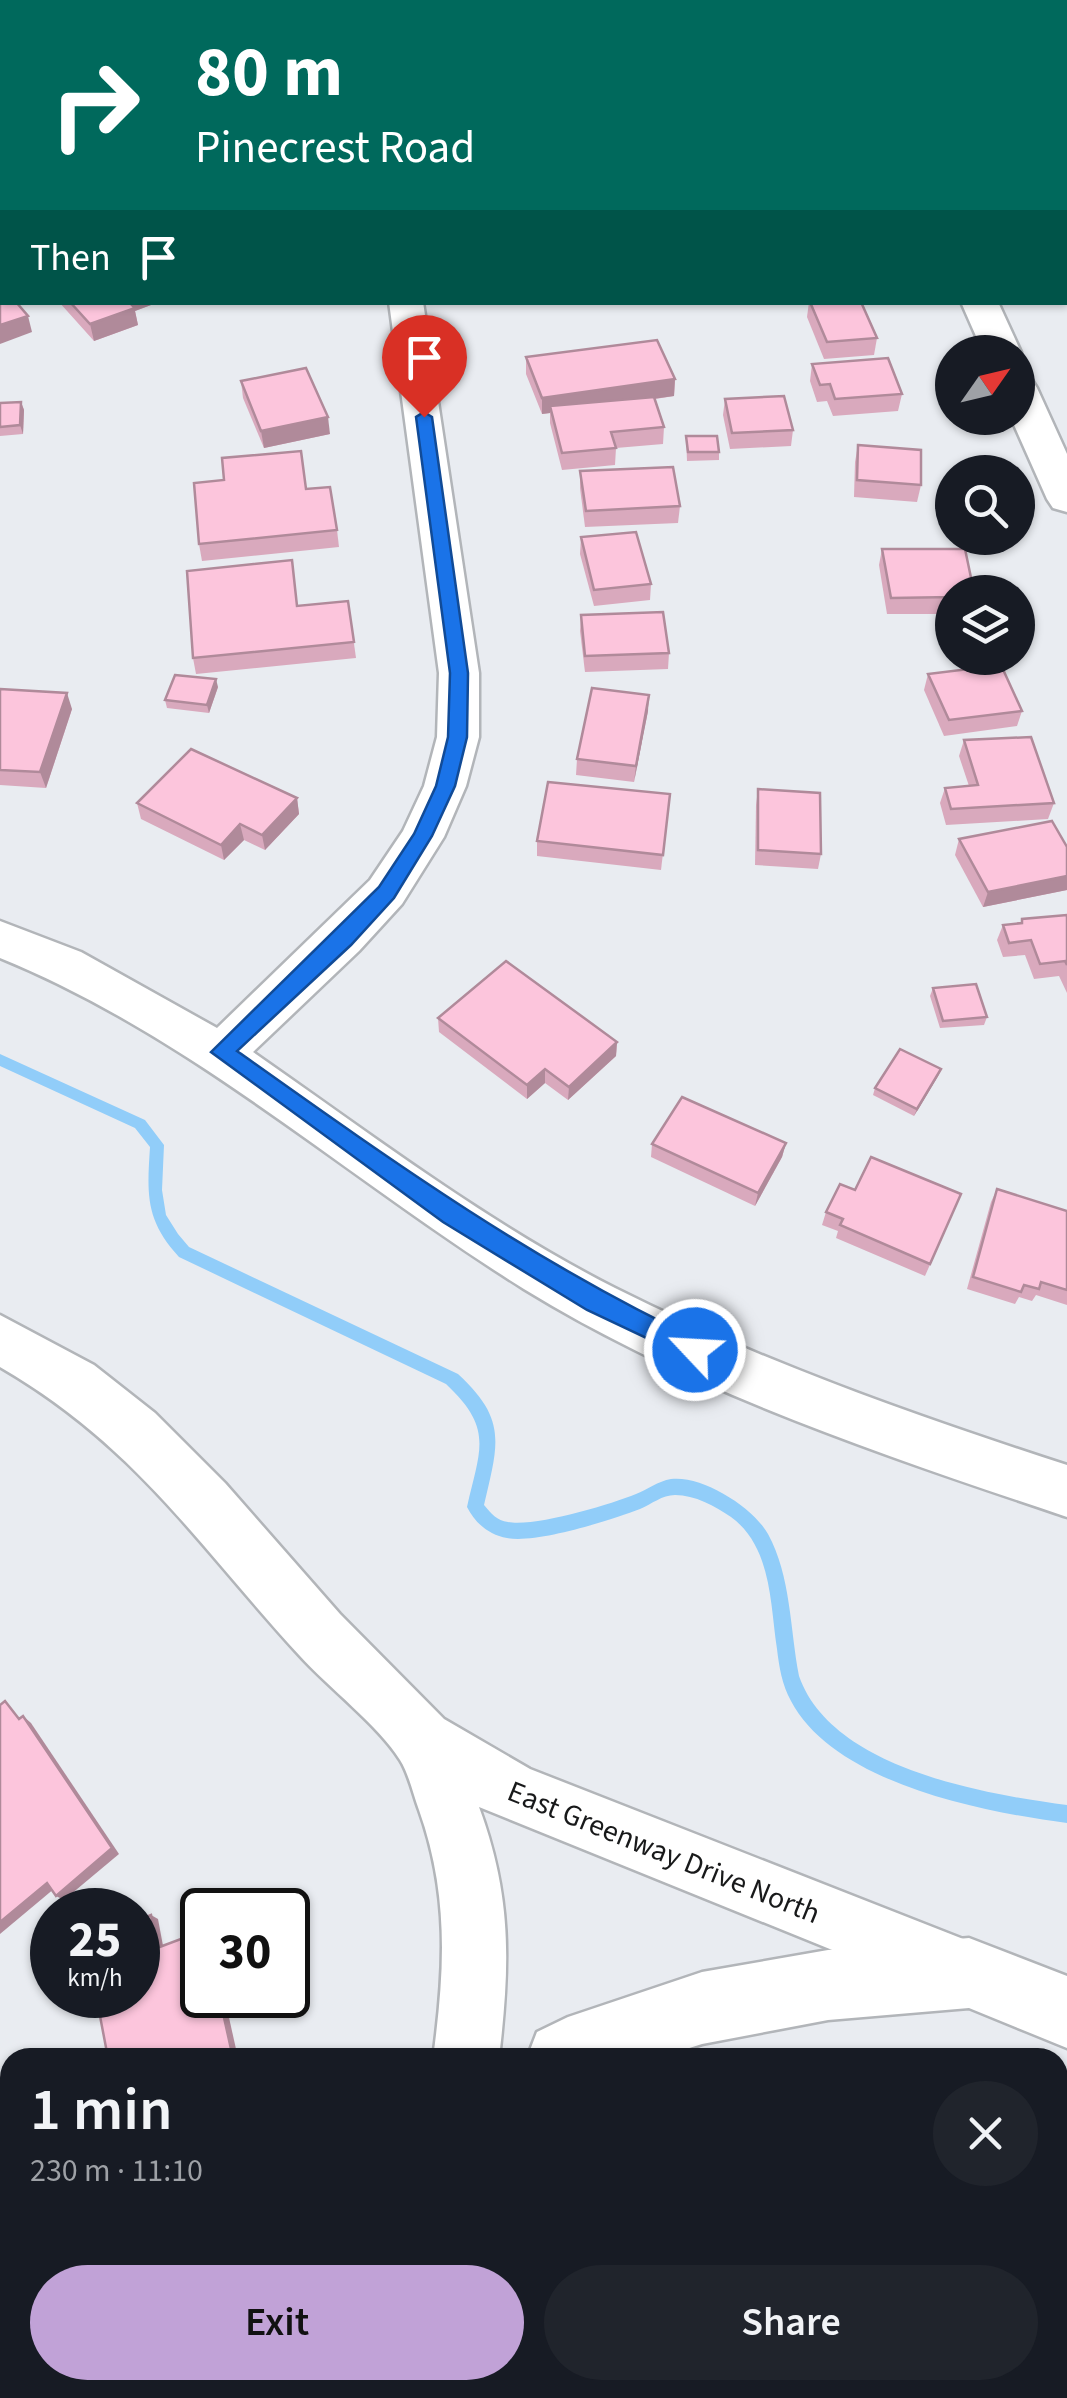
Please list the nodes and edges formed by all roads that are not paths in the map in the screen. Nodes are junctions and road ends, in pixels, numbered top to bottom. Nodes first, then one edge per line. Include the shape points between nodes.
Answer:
1 (406, 305) edge
2 (981, 305) edge
3 (995, 335) edge
4 (1035, 427) edge
5 (1067, 499) edge
6 (0, 939) edge
7 (222, 1052) junction
8 (0, 1338) edge
9 (1067, 1491) edge
10 (422, 1740) junction
11 (969, 1973) junction
12 (1067, 2012) edge
13 (467, 2048) edge
14 (582, 2048) edge

1 - 7 street via 459,673 446,786 386,892
2 - 3 street
4 - 5 street
6 - 7 street via 65,962
7 - 9 street via 451,1215 595,1303 762,1382
8 - 10 street, East Greenway Drive North via 75,1382 136,1432
10 - 11 street, East Greenway Drive North via 511,1792
10 - 13 street via 462,1851 476,1915
11 - 12 street, East Greenway Drive North
11 - 14 street via 828,1985 702,2008

